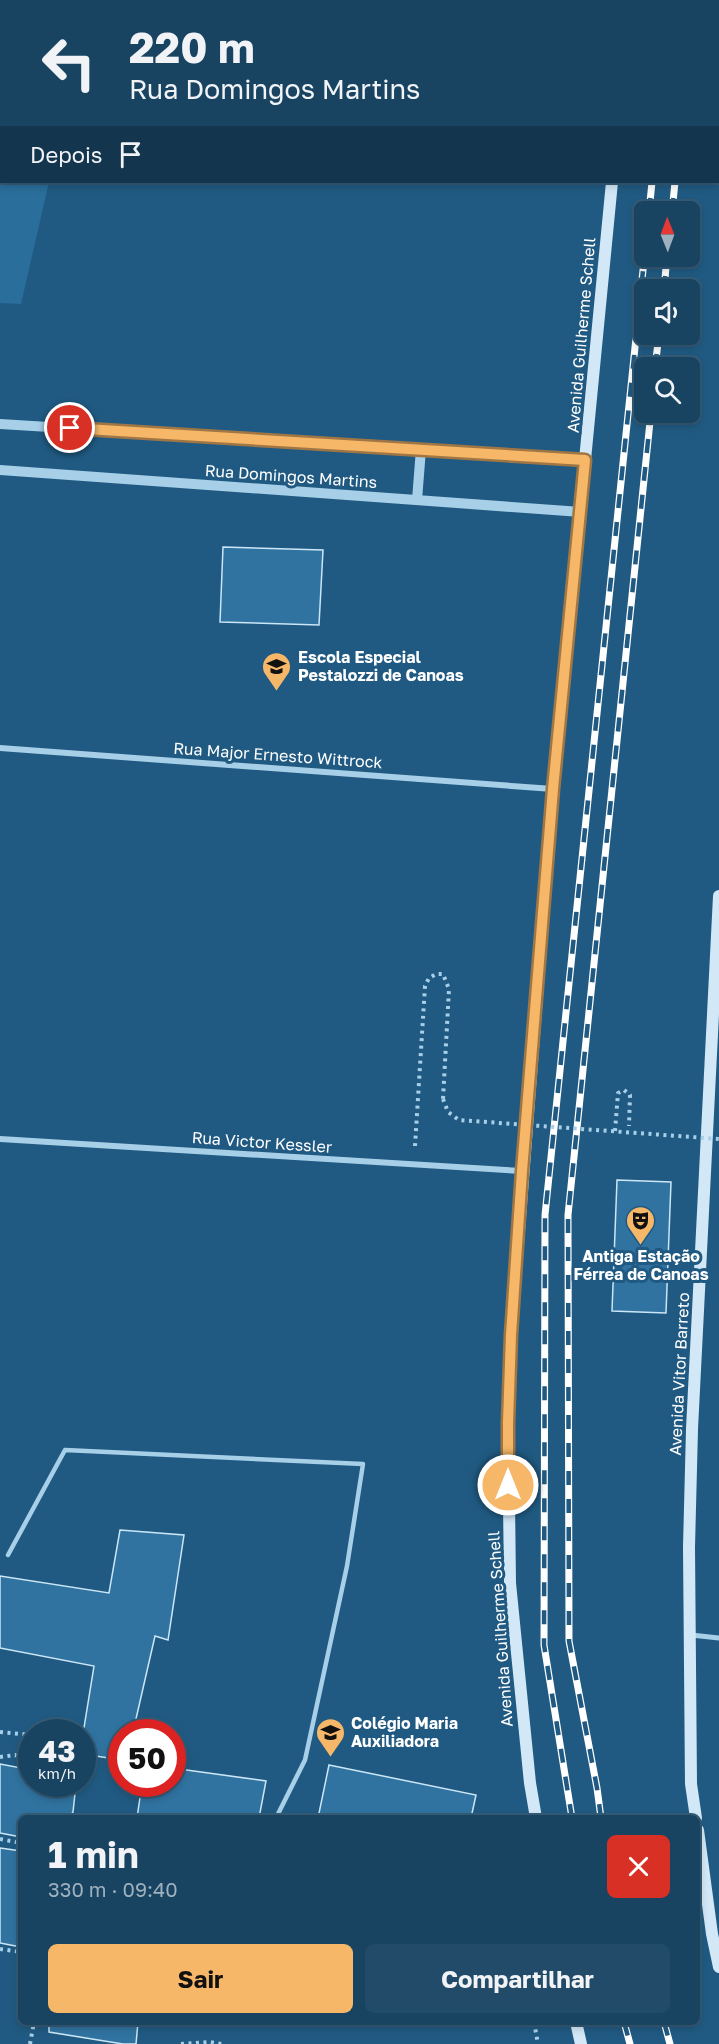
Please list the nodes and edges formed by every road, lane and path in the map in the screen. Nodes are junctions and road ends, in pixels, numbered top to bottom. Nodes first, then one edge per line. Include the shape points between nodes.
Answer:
1 (612, 183) edge
2 (0, 424) edge
3 (422, 449) junction
4 (585, 460) junction
5 (0, 470) edge
6 (417, 500) junction
7 (581, 512) junction
8 (0, 748) edge
9 (553, 789) junction
10 (719, 896) edge
11 (416, 1126) dead end
12 (629, 1126) dead end
13 (615, 1131) junction
14 (0, 1139) edge
15 (719, 1139) edge
16 (522, 1171) junction
17 (8, 1555) dead end
18 (689, 1635) junction
19 (719, 1638) edge
20 (0, 1732) edge
21 (18, 1734) edge
22 (18, 1756) edge
23 (0, 1757) edge
24 (278, 1815) edge
25 (535, 1815) edge
26 (696, 1815) edge
27 (0, 1839) edge
28 (18, 1842) edge
29 (700, 1845) edge
30 (0, 1948) edge
31 (18, 1951) edge
32 (719, 1967) edge
33 (33, 2025) edge
34 (535, 2025) edge
35 (577, 2025) edge
36 (30, 2044) edge
37 (182, 2044) edge
38 (222, 2044) edge
39 (538, 2044) edge
40 (581, 2044) edge

1 - 4 main road, Avenida Guilherme Schell
2 - 3 street, Rua Domingos Martins
3 - 4 street, Rua Domingos Martins
3 - 6 street
4 - 7 main road, Avenida Guilherme Schell
5 - 6 street, Rua Domingos Martins
6 - 7 street, Rua Domingos Martins
7 - 9 main road, Avenida Guilherme Schell
8 - 9 street, Rua Major Ernesto Wittrock
9 - 16 main road, Avenida Guilherme Schell
10 - 18 main road, Avenida Vitor Barreto via 692,1429
11 - 13 path, bridge via 425,986 436,974 443,975 449,989 443,1099 448,1112 459,1120
12 - 13 path via 630,1095 624,1090 618,1093
13 - 15 path, bridge
14 - 16 street, Rua Victor Kessler
16 - 25 main road, Avenida Guilherme Schell via 508,1422 510,1584
17 - 24 lane via 65,1450 363,1464 347,1566 305,1760
18 - 19 street
18 - 26 main road, Avenida Vitor Barreto via 691,1784
20 - 21 path
22 - 23 path
27 - 28 path
29 - 32 main road
30 - 31 path
33 - 36 path
34 - 39 path
35 - 40 main road
37 - 38 path

